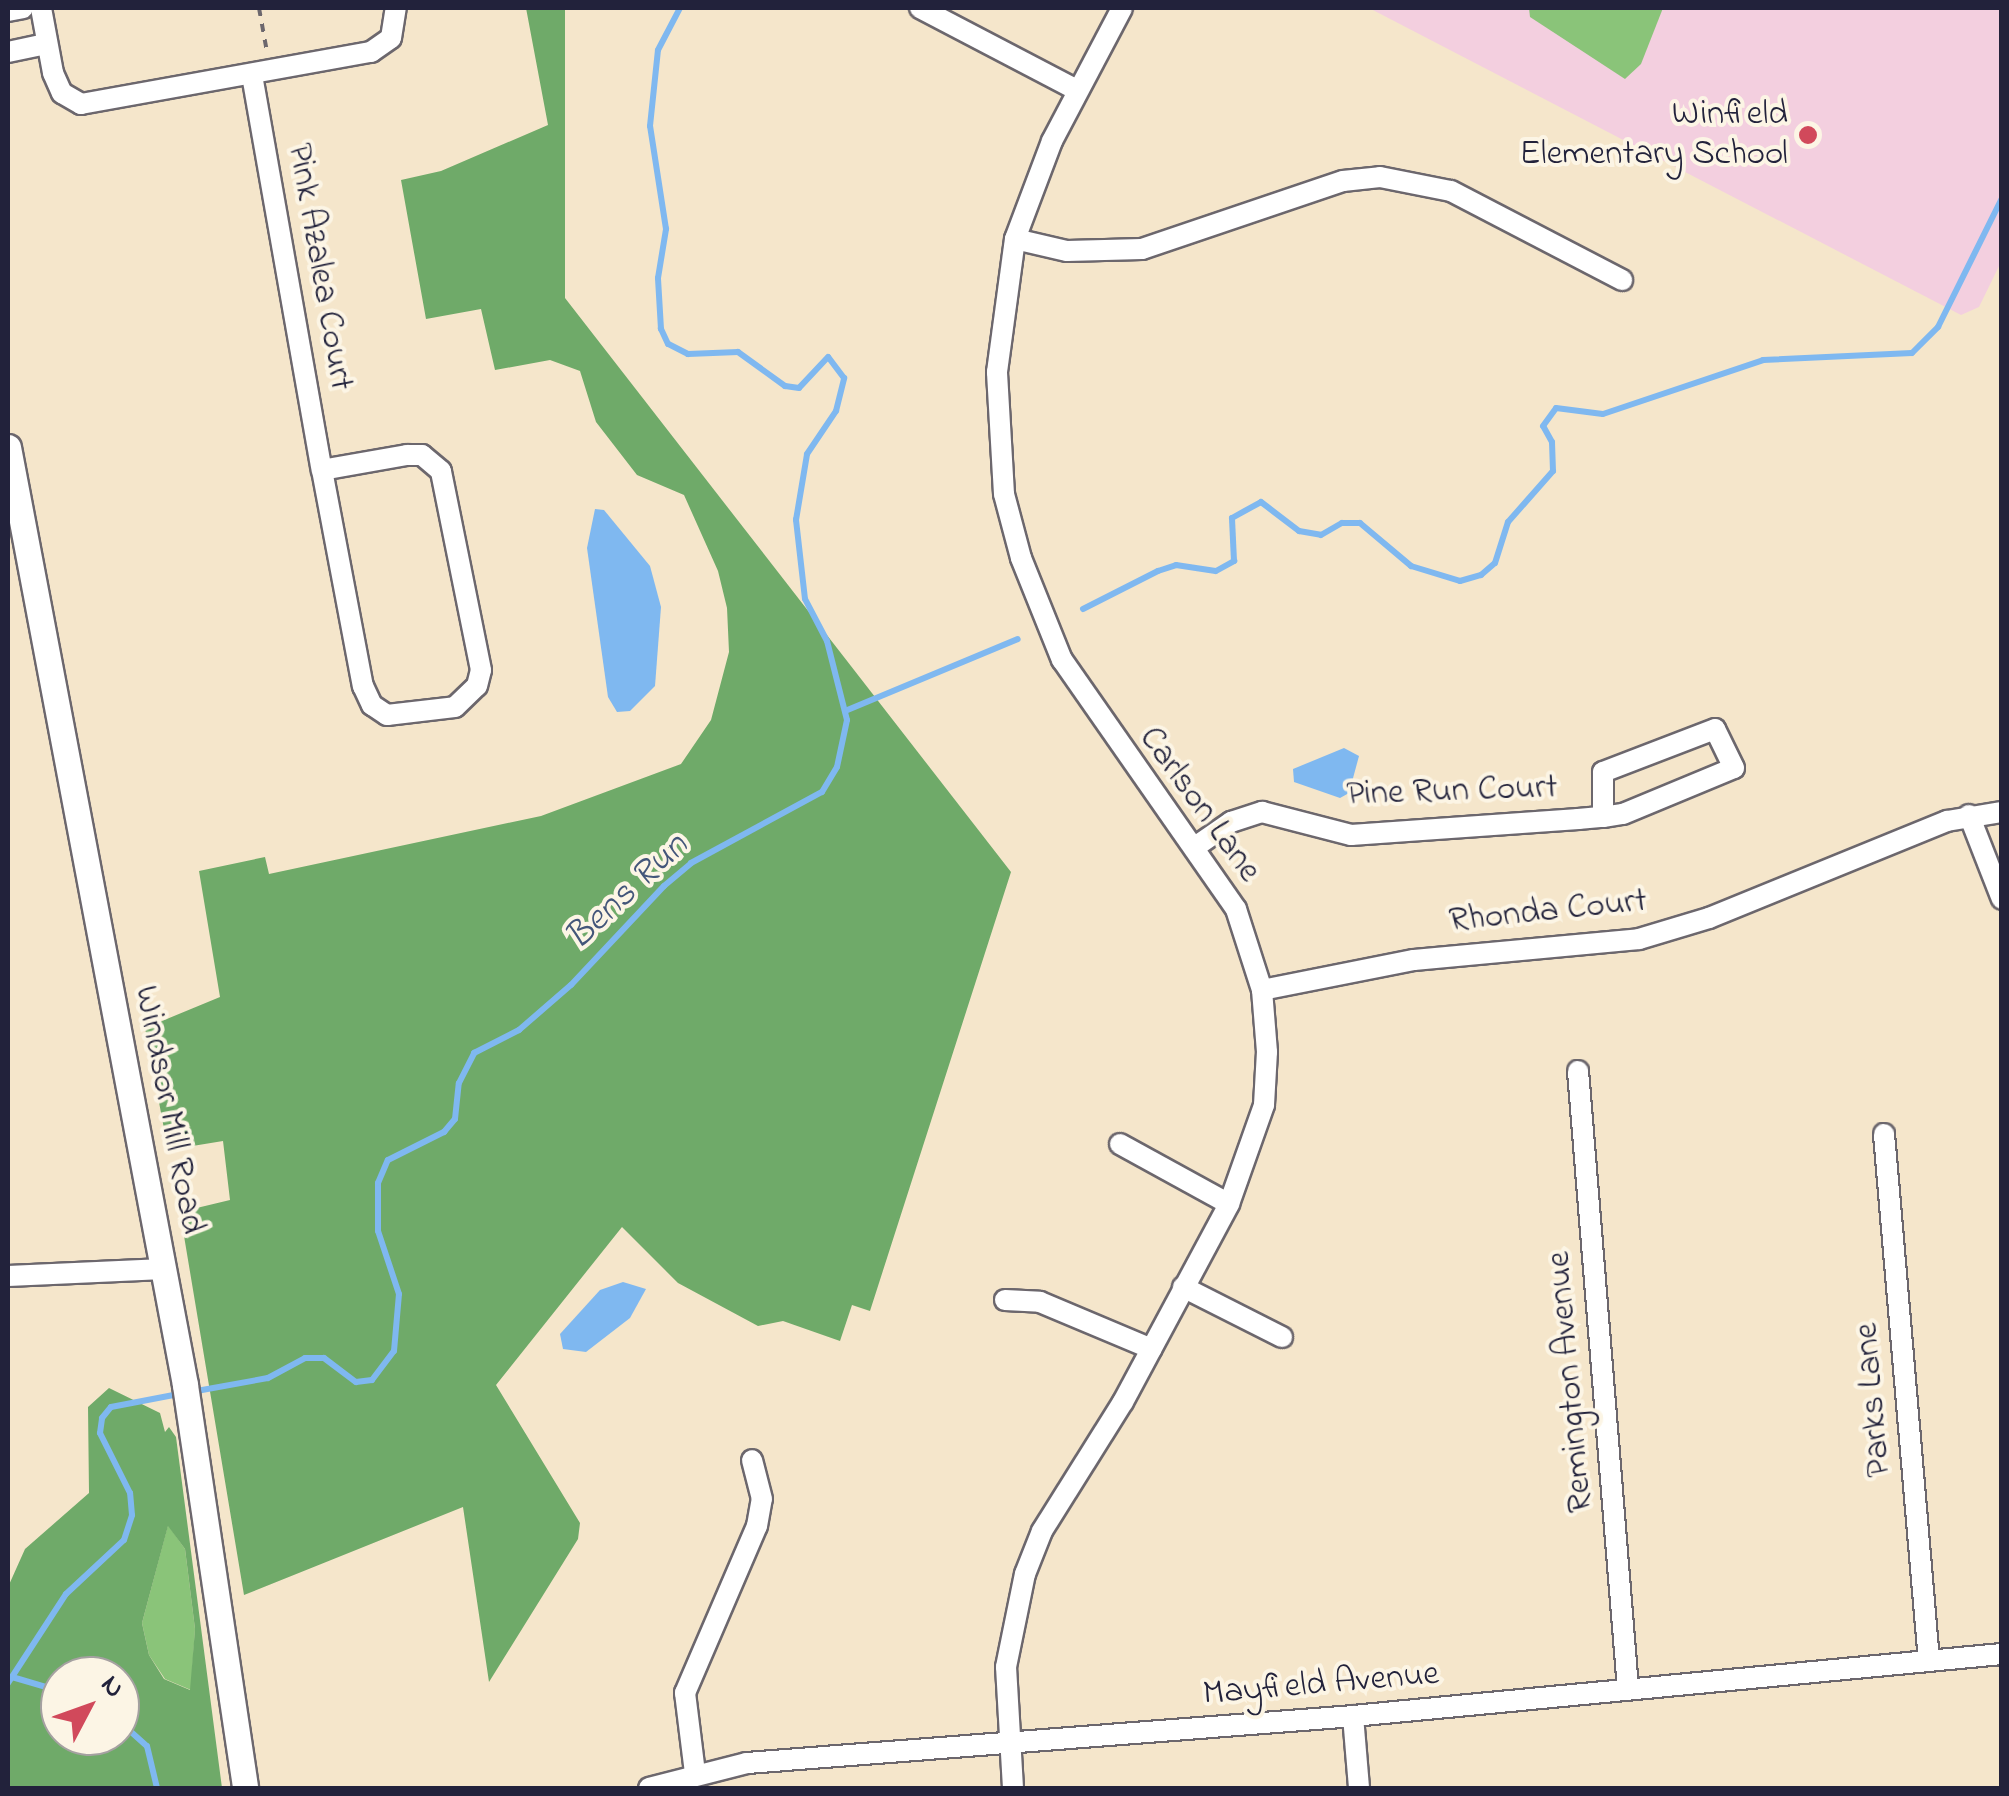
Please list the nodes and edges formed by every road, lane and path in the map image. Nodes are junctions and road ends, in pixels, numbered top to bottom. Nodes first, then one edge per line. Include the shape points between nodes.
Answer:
1 (23, 8) edge
2 (41, 8) edge
3 (259, 8) edge
4 (396, 8) edge
5 (1122, 8) edge
6 (8, 11) edge
7 (934, 11) edge
8 (45, 44) junction
9 (8, 52) edge
10 (261, 73) junction
11 (1077, 90) junction
12 (1015, 240) junction
13 (1622, 280) dead end
14 (8, 447) edge
15 (322, 470) junction
16 (2002, 812) edge
17 (1969, 814) junction
18 (1603, 816) junction
19 (1195, 847) junction
20 (2002, 900) edge
21 (1262, 990) junction
22 (1578, 1070) dead end
23 (1884, 1134) dead end
24 (1120, 1144) dead end
25 (1229, 1204) junction
26 (164, 1269) junction
27 (8, 1276) edge
28 (1183, 1287) junction
29 (1006, 1300) dead end
30 (1282, 1338) dead end
31 (1152, 1349) junction
32 (752, 1460) dead end
33 (2002, 1654) edge
34 (1929, 1662) junction
35 (1628, 1688) junction
36 (1353, 1716) junction
37 (1009, 1744) junction
38 (695, 1773) junction
39 (245, 1788) edge
40 (649, 1788) edge
41 (1014, 1788) edge
42 (1359, 1788) edge

1 - 6 street
2 - 8 street
3 - 10 path
4 - 10 street via 397,26 382,46
5 - 11 street, Carlson Lane
7 - 11 street
8 - 9 street
8 - 10 street via 62,93 82,104
10 - 15 street, Pink Azalea Court
11 - 12 street, Carlson Lane
12 - 13 street via 1067,251 1142,249 1380,176 1451,191
12 - 19 street, Carlson Lane via 1003,302 998,434 1021,558 1090,710
14 - 26 main road, Windsor Mill Road
15 - 15 street, Pink Azalea Court via 372,705 404,717 455,706 468,698 481,670 442,471 422,455
16 - 17 street, Rhonda Court
17 - 20 street
17 - 21 street, Rhonda Court via 1656,935 1414,960
18 - 18 street, Pine Run Court via 1643,808 1734,768 1715,729 1603,772
18 - 19 street, Pine Run Court via 1351,834 1262,812 1232,822
19 - 21 street, Carlson Lane via 1236,910
21 - 25 street, Carlson Lane via 1264,1104
22 - 35 street, Remington Avenue
23 - 34 street, Parks Lane
24 - 25 street
25 - 28 street, Carlson Lane
26 - 27 street
26 - 39 main road, Windsor Mill Road
28 - 30 street
28 - 31 street, Carlson Lane
29 - 31 street via 1040,1302
31 - 37 street, Carlson Lane via 1042,1531 1025,1574 1006,1667
32 - 38 street via 762,1499 756,1526 685,1693
33 - 34 street, Mayfield Avenue
34 - 35 street, Mayfield Avenue
35 - 36 street, Mayfield Avenue
36 - 37 street, Mayfield Avenue
36 - 42 street
37 - 38 street, Mayfield Avenue via 747,1763
37 - 41 street, Carlson Lane
38 - 40 street, Mayfield Avenue

